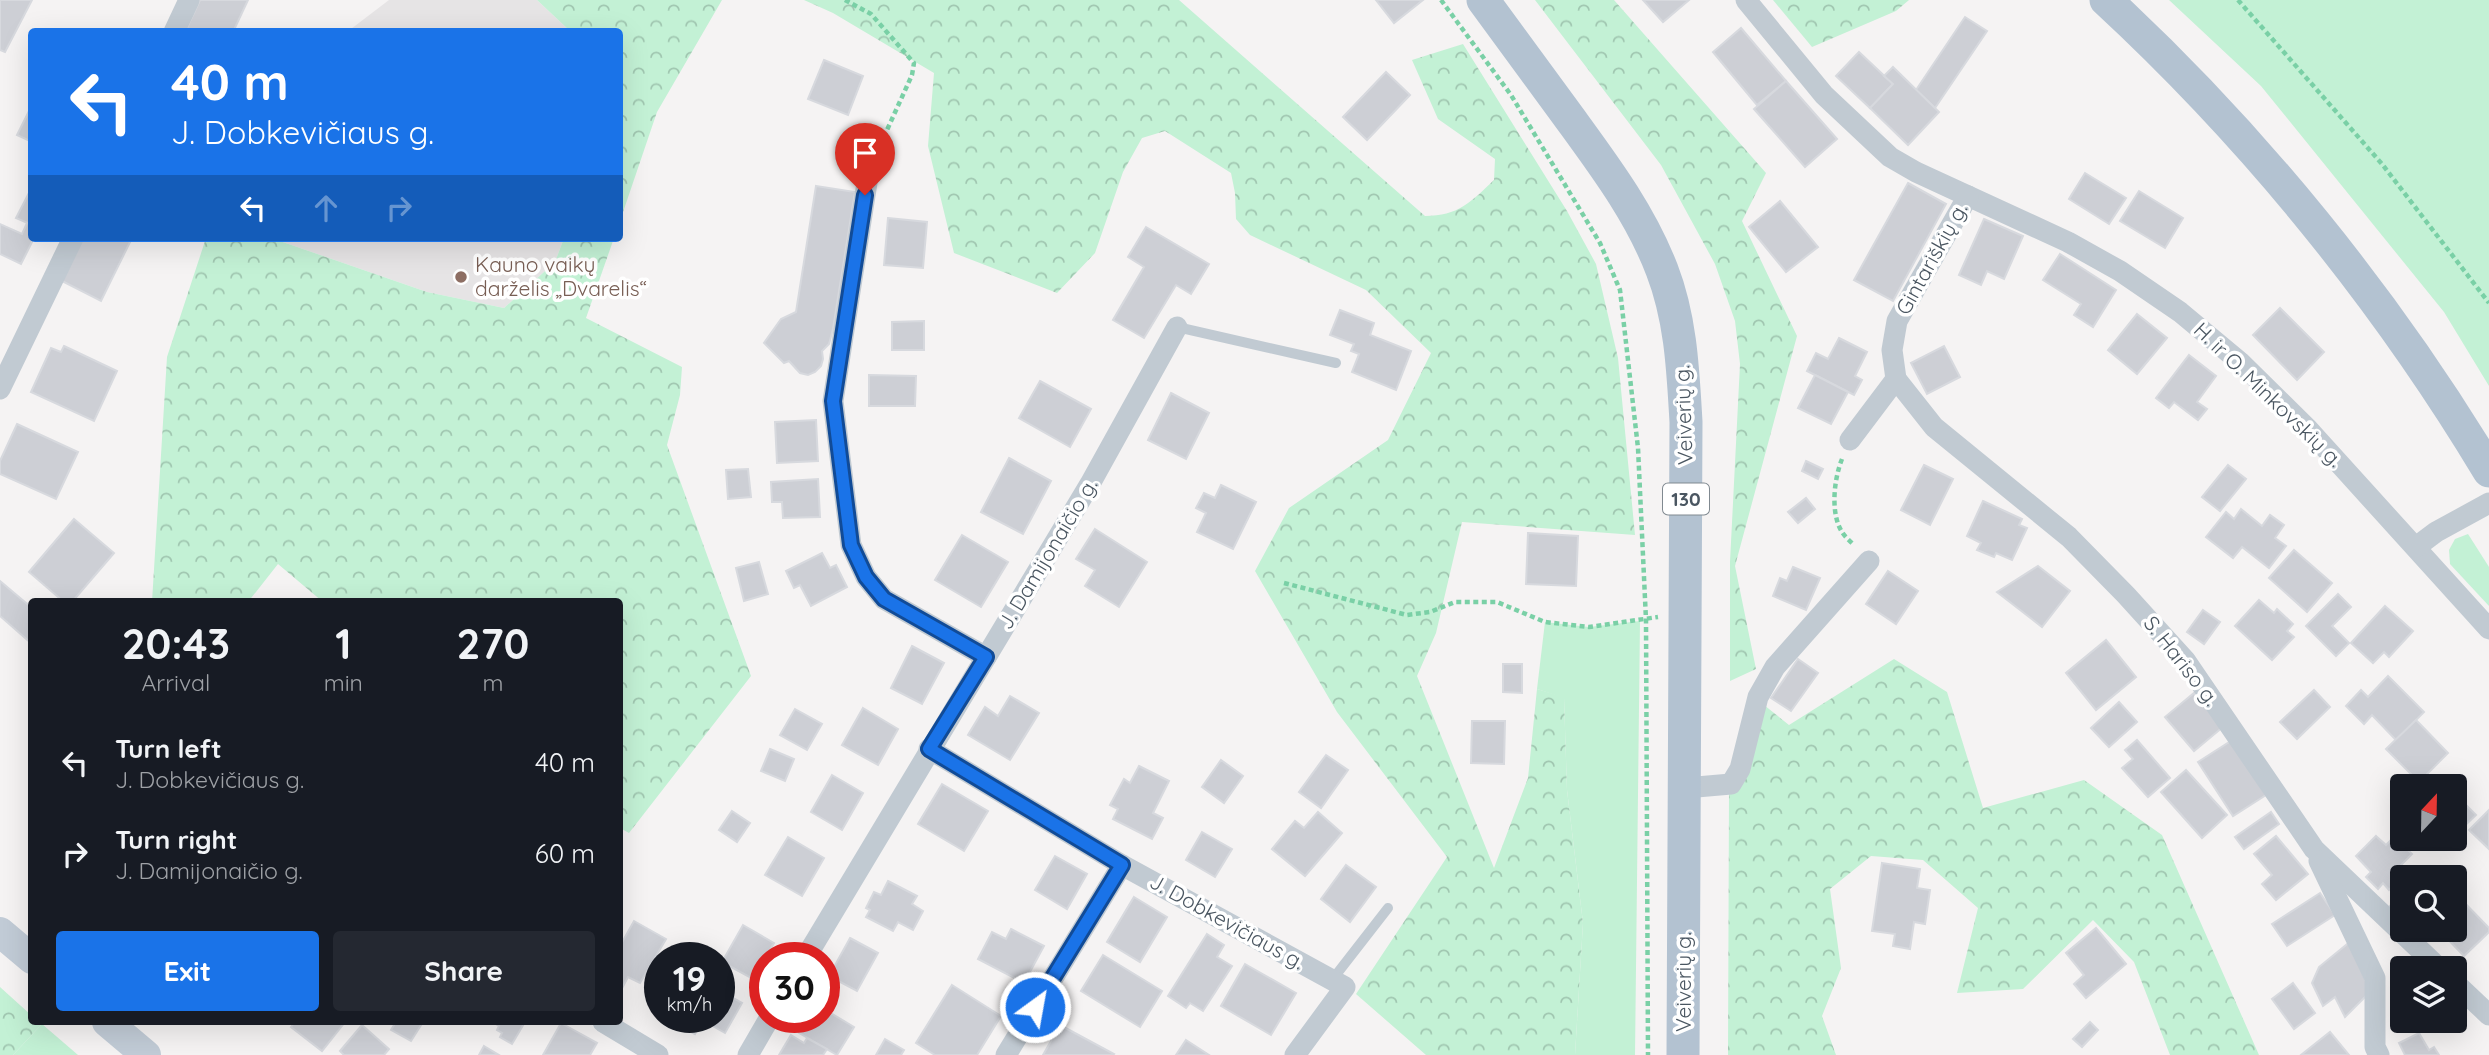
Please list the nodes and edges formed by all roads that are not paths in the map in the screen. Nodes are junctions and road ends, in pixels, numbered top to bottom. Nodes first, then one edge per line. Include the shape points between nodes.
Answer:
1 (190, 0) edge
2 (1483, 0) edge
3 (1745, 0) edge
4 (2106, 0) edge
5 (176, 28) edge
6 (869, 170) road end
7 (1968, 196) junction
8 (71, 242) edge
9 (1177, 327) joint
10 (1336, 363) dead end
11 (1896, 379) junction
12 (0, 389) edge
13 (1850, 440) road end
14 (2489, 471) edge
15 (2489, 503) edge
16 (2416, 547) junction
17 (1869, 561) dead end
18 (2489, 629) edge
19 (986, 657) junction
20 (929, 749) junction
21 (1685, 788) junction
22 (2314, 849) junction
23 (1122, 865) junction
24 (1388, 908) dead end
25 (0, 932) edge
26 (815, 942) edge
27 (28, 956) edge
28 (2426, 956) edge
29 (1332, 980) junction
30 (2467, 994) edge
31 (2489, 1015) edge
32 (111, 1025) edge
33 (608, 1025) edge
34 (761, 1033) edge
35 (146, 1055) edge
36 (659, 1055) edge
37 (748, 1055) edge
38 (1006, 1055) edge
39 (1295, 1055) edge
40 (1683, 1055) edge
41 (2379, 1055) edge

1 - 5 street
2 - 21 main road, Veiverių g. / 130 via 1638,218 1663,271 1676,316 1686,422
3 - 7 street, Gintariškių g. via 1824,95 1890,157
4 - 14 main road via 2219,113 2299,204 2407,343
6 - 19 street via 833,401 851,545 866,577 884,599
7 - 11 street, Gintariškių g. via 1897,321 1892,350
7 - 16 street, H. ir O. Minkovskių g. via 2078,248 2180,312 2240,362 2308,429
8 - 12 street
9 - 10 lane
9 - 19 street, J. Damijonaičio g.
11 - 13 street
11 - 22 street, S. Hariso g. via 1934,427 2069,537 2185,660
15 - 16 street
16 - 18 street, H. ir O. Minkovskių g.
17 - 21 street via 1775,667 1758,697 1740,769 1731,784
19 - 20 street, J. Damijonaičio g.
20 - 23 street, J. Dobkevičiaus g.
20 - 26 street, J. Damijonaičio g.
21 - 40 main road, Veiverių g. / 130
22 - 28 street, S. Hariso g.
22 - 41 street via 2375,978 2375,1047
23 - 29 street, J. Dobkevičiaus g.
23 - 38 street
24 - 29 lane
25 - 27 street
29 - 39 street via 1345,987
30 - 31 street
32 - 35 street
33 - 36 street
34 - 37 street

